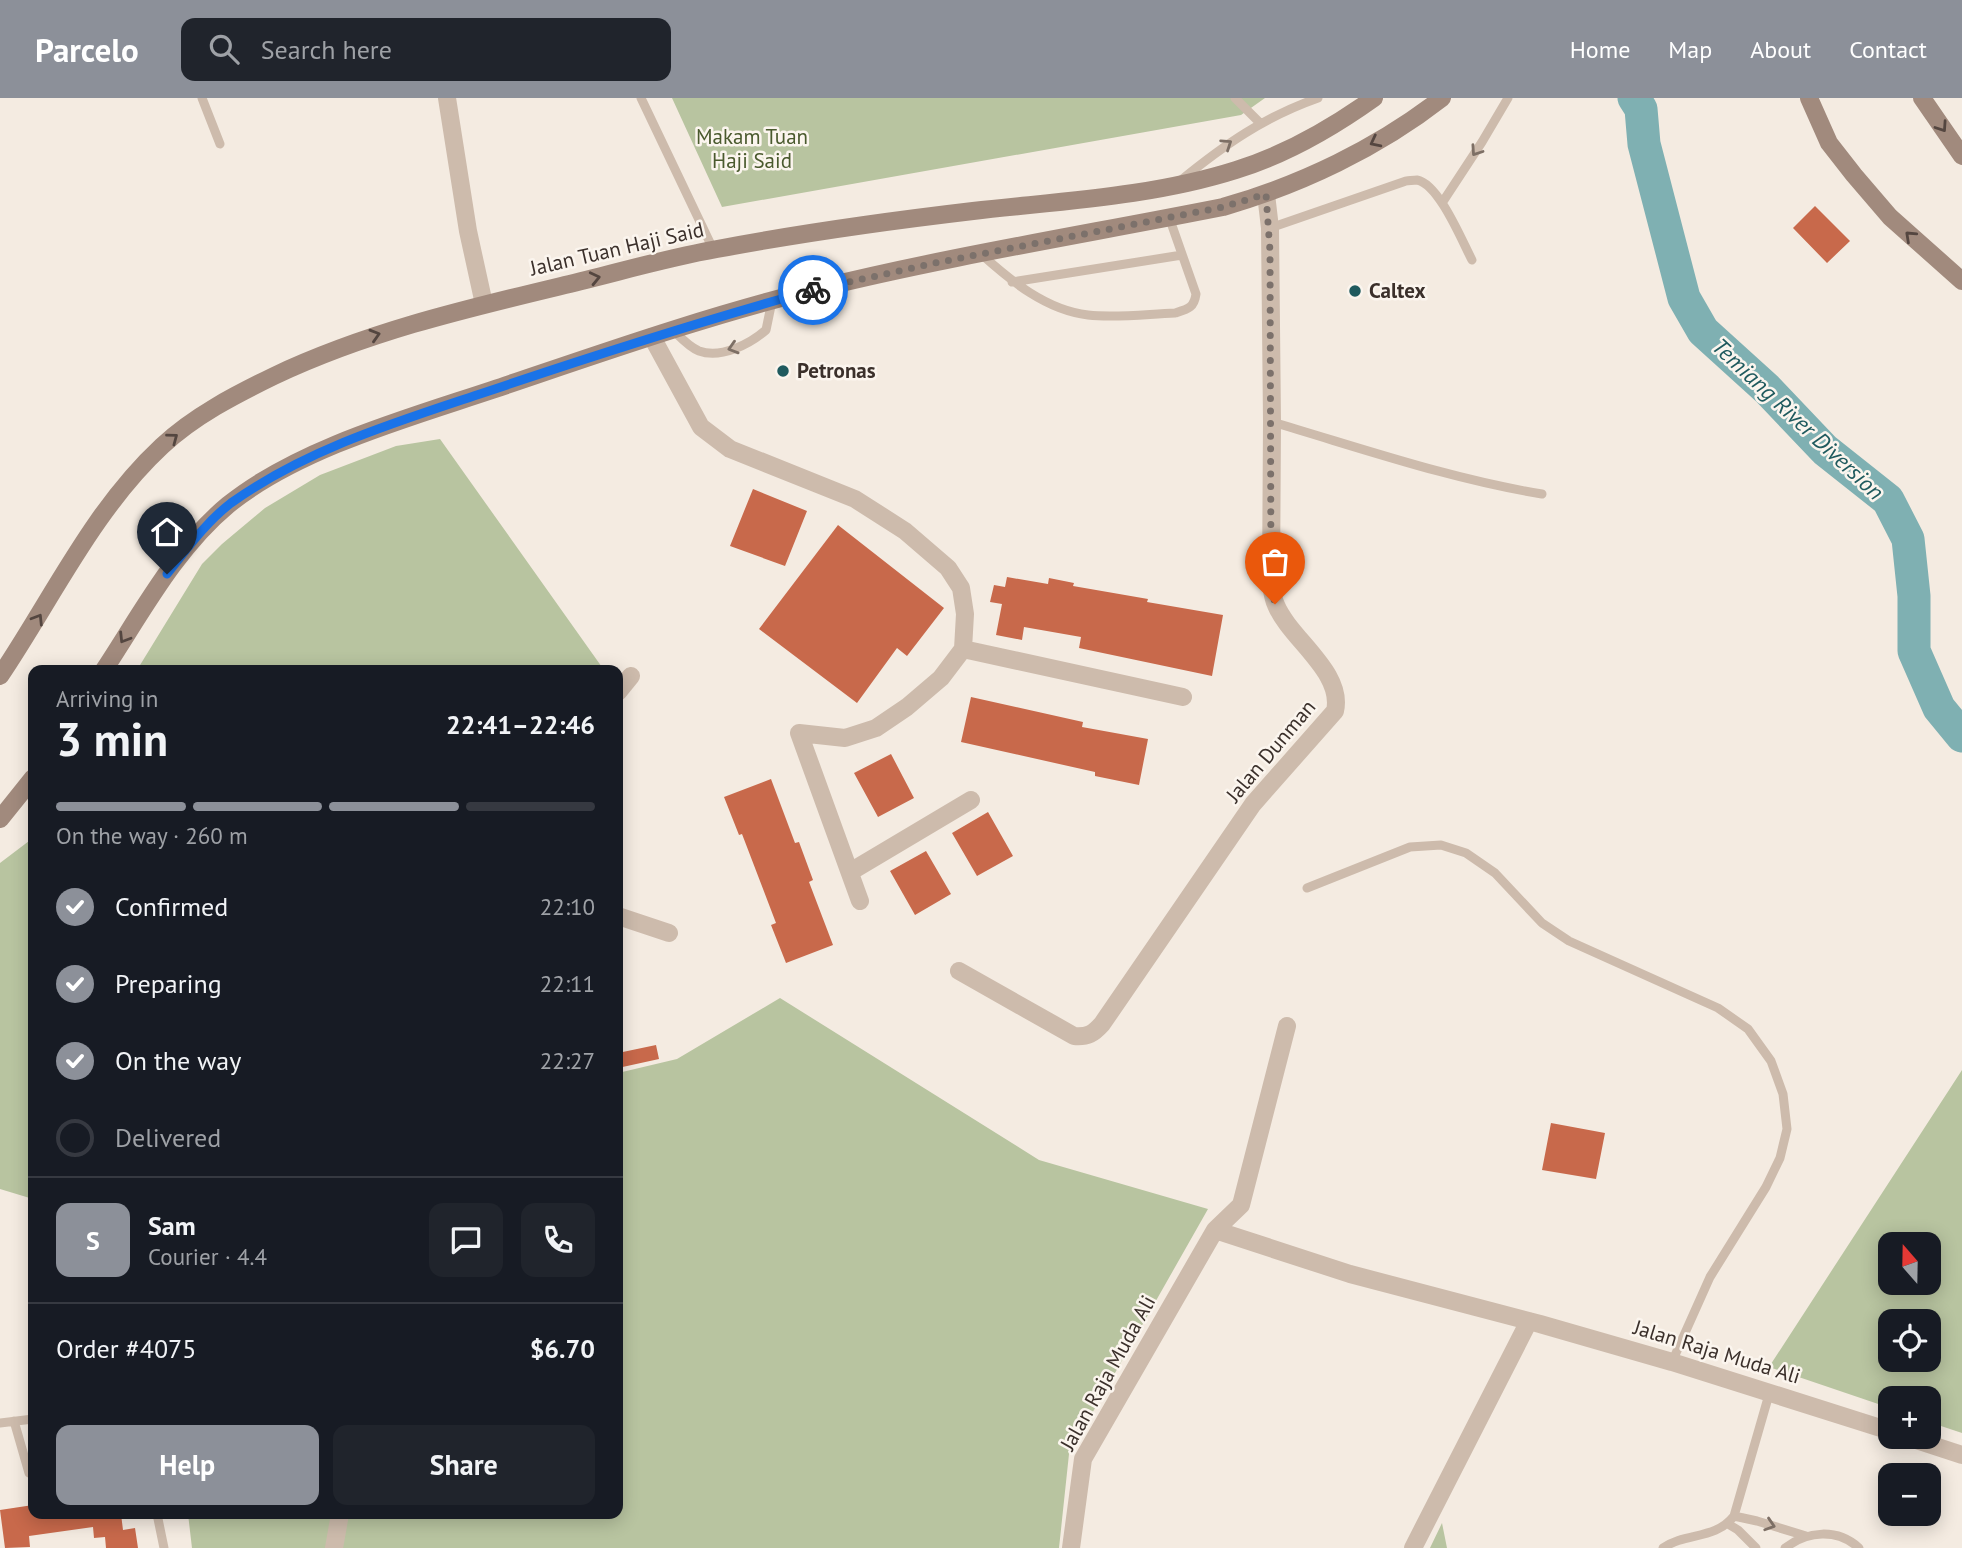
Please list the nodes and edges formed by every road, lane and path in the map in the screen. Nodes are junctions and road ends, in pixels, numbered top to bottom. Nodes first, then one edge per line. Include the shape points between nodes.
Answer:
1 (202, 98) edge
2 (447, 98) edge
3 (641, 98) edge
4 (1235, 98) edge
5 (1318, 98) edge
6 (1374, 98) edge
7 (1508, 98) edge
8 (1796, 98) edge
9 (1810, 98) edge
10 (1922, 98) edge
11 (1440, 100) edge
12 (1261, 122) junction
13 (1829, 143) junction
14 (220, 144) dead end
15 (1961, 154) edge
16 (1173, 186) junction
17 (1266, 194) junction
18 (1442, 203) junction
19 (1169, 217) junction
20 (1270, 228) junction
21 (713, 249) junction
22 (981, 254) junction
23 (1182, 255) junction
24 (1472, 260) dead end
25 (1962, 281) edge
26 (1012, 282) junction
27 (772, 301) junction
28 (484, 304) junction
29 (673, 331) junction
30 (652, 337) junction
31 (1272, 422) junction
32 (1542, 494) dead end
33 (962, 649) junction
34 (107, 665) edge
35 (0, 676) edge
36 (631, 676) dead end
37 (623, 686) edge
38 (1182, 698) dead end
39 (28, 784) edge
40 (971, 800) dead end
41 (0, 819) edge
42 (850, 872) junction
43 (1307, 888) dead end
44 (860, 901) dead end
45 (623, 918) edge
46 (669, 933) dead end
47 (959, 971) dead end
48 (1287, 1026) dead end
49 (1215, 1230) junction
50 (1529, 1321) junction
51 (1672, 1362) junction
52 (1770, 1391) junction
53 (28, 1420) edge
54 (14, 1421) junction
55 (0, 1423) edge
56 (1878, 1427) edge
57 (1941, 1448) edge
58 (1962, 1455) edge
59 (28, 1470) edge
60 (158, 1519) edge
61 (339, 1519) edge
62 (1731, 1520) junction
63 (1806, 1536) junction
64 (164, 1548) edge
65 (334, 1548) edge
66 (1071, 1548) edge
67 (1413, 1548) edge
68 (1663, 1548) edge
69 (1756, 1548) edge
70 (1785, 1548) edge
71 (1858, 1548) edge

1 - 14 lane
2 - 28 street
3 - 21 lane
4 - 12 lane
5 - 12 lane
6 - 16 main road, Jalan Tuan Haji Said via 1293,147 1237,170
7 -> 18 lane
8 - 13 main road
9 - 13 main road
10 -> 15 main road
11 -> 17 main road via 1386,136
16 -> 12 lane
25 -> 13 main road via 1890,217
16 - 21 main road, Jalan Tuan Haji Said
17 - 19 main road
17 - 20 street, Jalan Dunman
18 - 20 lane via 1419,180 1406,181
18 - 24 lane
19 - 22 main road
19 - 23 lane
20 - 31 street, Jalan Dunman
28 -> 21 main road, Jalan Tuan Haji Said
22 - 26 lane
22 - 27 main road
23 - 26 lane
23 - 26 lane via 1195,302 1175,313 1087,315
27 - 29 main road
27 -> 29 lane via 766,330 745,345 702,352
35 -> 28 main road, Jalan Tuan Haji Said via 106,509 164,444 211,409 288,370 351,343
29 - 30 main road
30 - 33 street via 701,427 730,449 855,499 905,531 948,568 961,588 965,614
30 -> 34 main road via 398,421 282,470 229,505 196,538 153,593
31 - 32 lane via 1434,470
31 - 47 street, Jalan Dunman via 1271,584 1275,604 1334,687 1335,711 1253,804 1093,1034 1074,1035
33 - 38 street
33 - 42 street via 941,678 876,728 845,738 799,733
36 - 37 street
39 - 41 main road
40 - 42 street
42 - 44 street
43 - 51 lane via 1410,846 1441,845 1466,853 1495,873 1542,923 1569,941 1718,1008 1748,1030 1771,1061 1783,1094 1787,1129 1766,1187 1710,1277
45 - 46 street
48 - 49 street, Jalan Raja Muda Ali via 1241,1205
49 - 50 street, Jalan Raja Muda Ali via 1350,1273
49 - 66 street, Jalan Raja Muda Ali via 1083,1459
50 - 51 street, Jalan Raja Muda Ali
50 - 67 street
51 - 52 street, Jalan Raja Muda Ali
52 - 56 street, Jalan Raja Muda Ali
52 - 62 lane
53 - 54 lane
54 - 55 lane
54 - 59 lane
57 - 58 street
60 - 64 lane
61 - 65 street
62 -> 63 lane via 1757,1521
62 - 68 lane via 1718,1531
62 - 69 lane
63 - 70 lane
63 - 71 lane via 1839,1536

